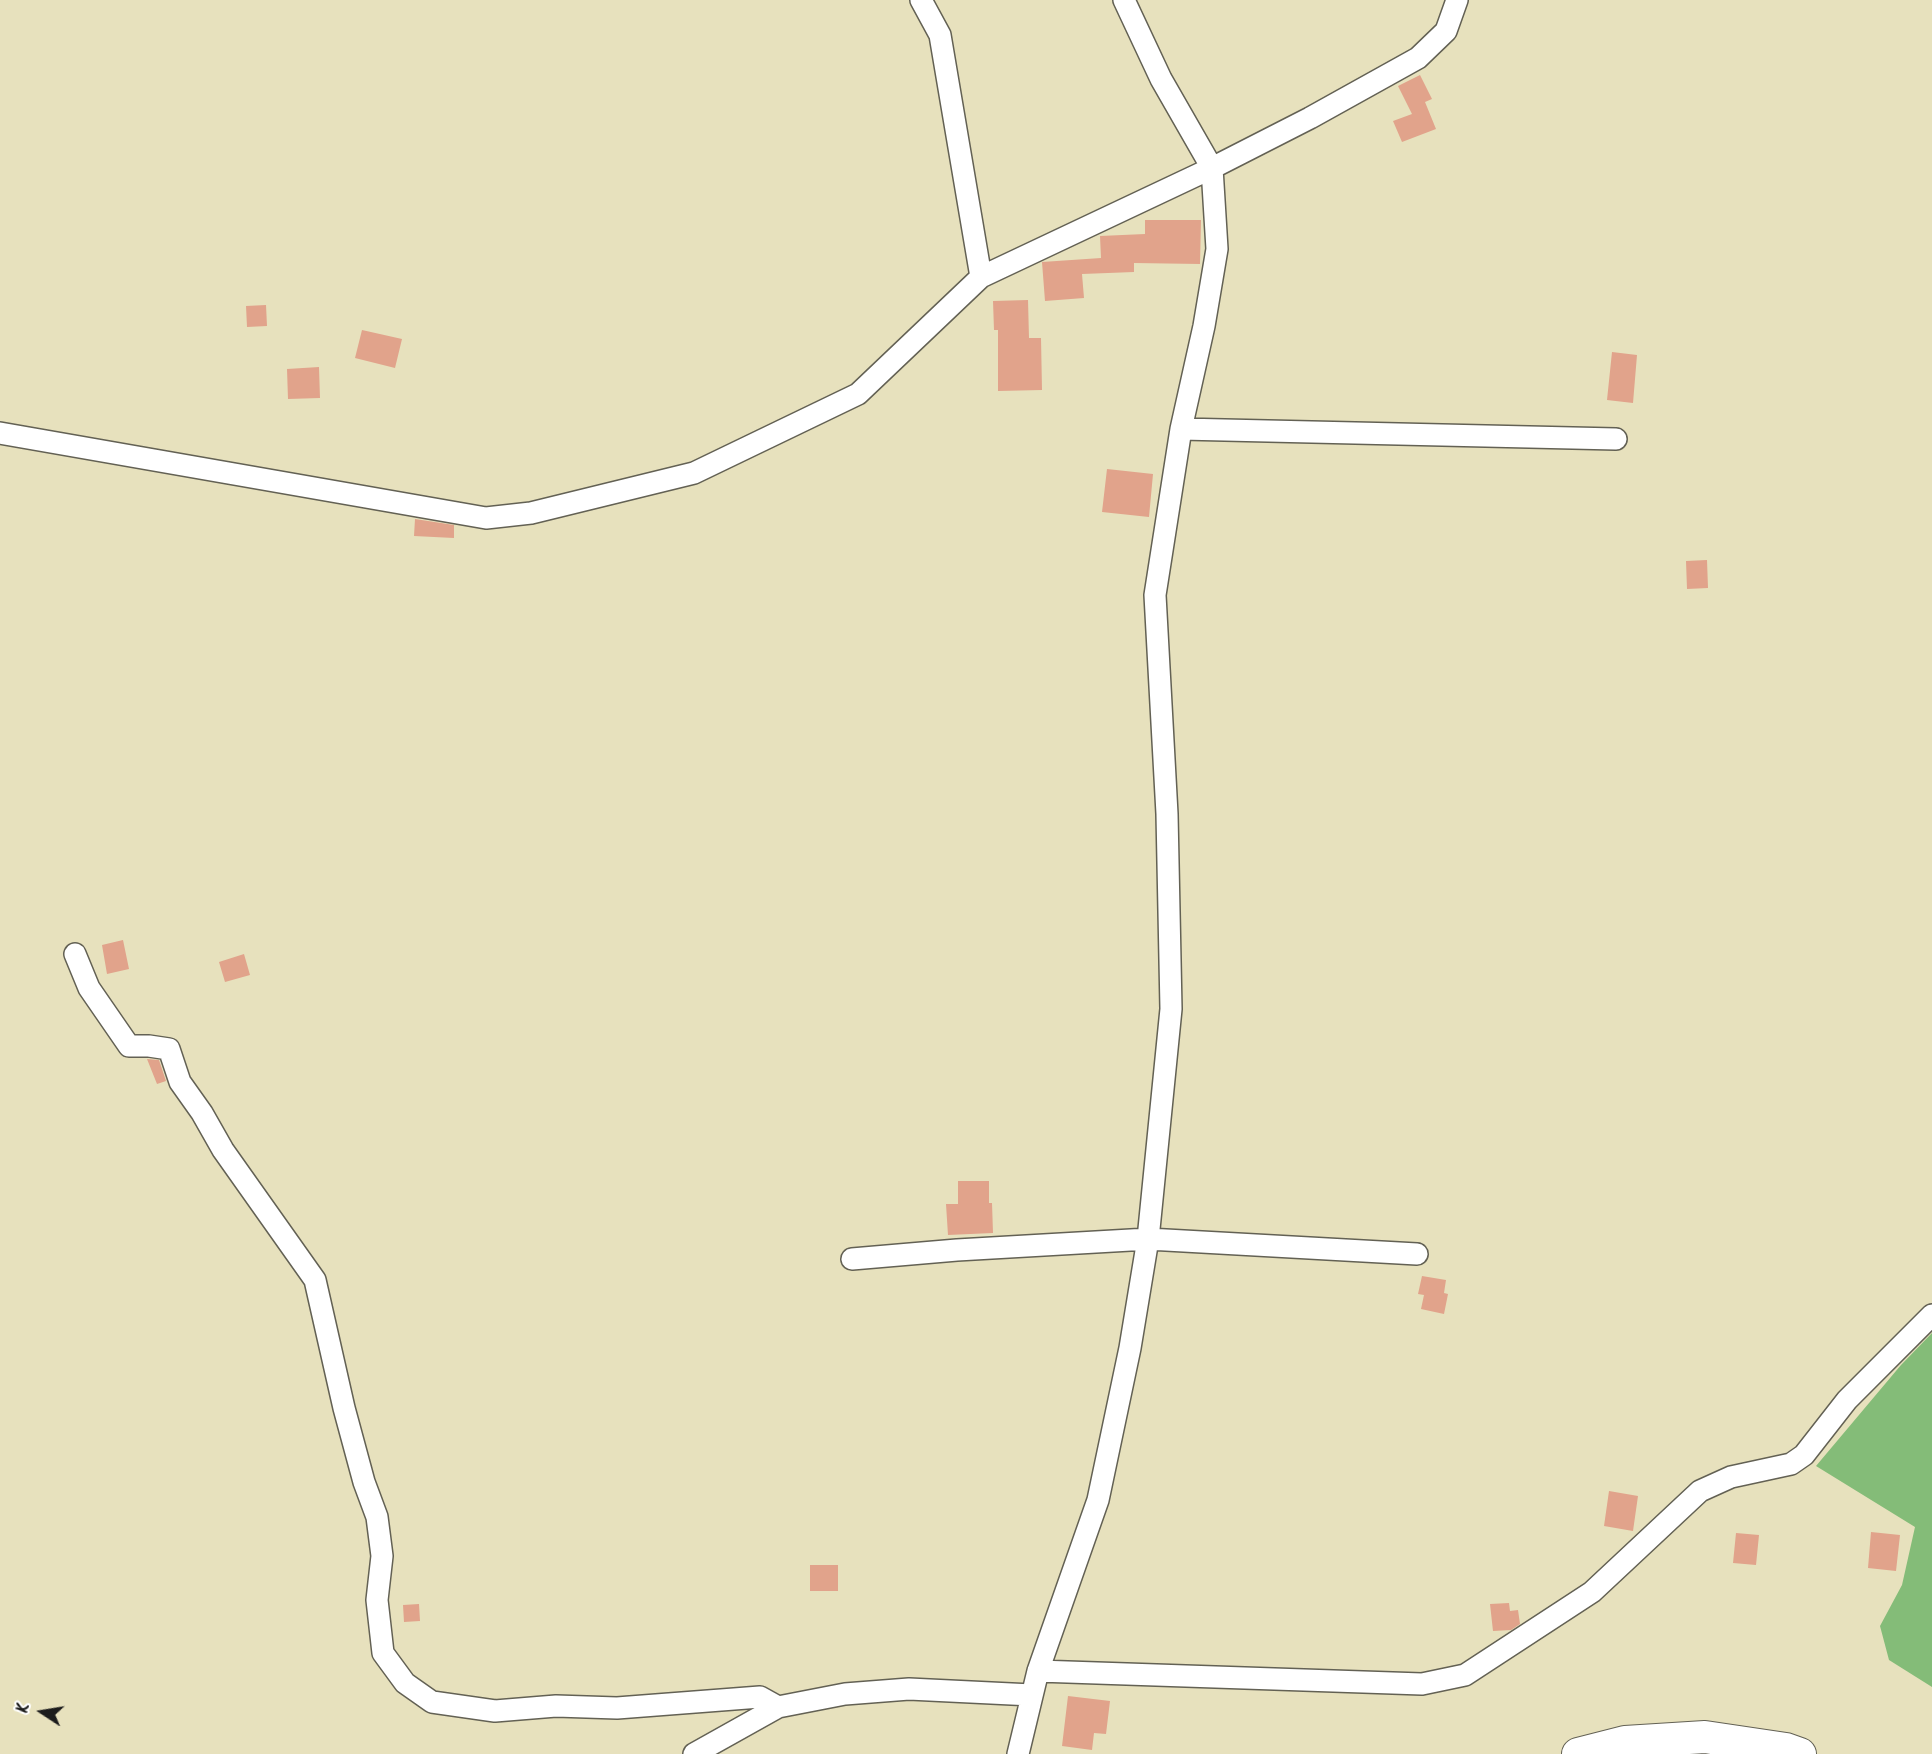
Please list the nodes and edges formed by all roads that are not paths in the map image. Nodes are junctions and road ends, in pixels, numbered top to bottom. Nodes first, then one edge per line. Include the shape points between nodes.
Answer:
1 (921, 0) edge
2 (1124, 0) edge
3 (1457, 0) edge
4 (1212, 168) junction
5 (981, 278) junction
6 (1182, 429) junction
7 (0, 433) edge
8 (1616, 439) dead end
9 (75, 954) dead end
10 (1148, 1239) junction
11 (1417, 1254) dead end
12 (852, 1259) dead end
13 (1932, 1315) edge
14 (1038, 1671) junction
15 (1032, 1695) junction
16 (778, 1707) junction
17 (694, 1754) edge
18 (1018, 1754) edge
19 (1578, 1754) edge
20 (1800, 1754) edge

1 - 5 street via 940,35
2 - 4 street via 1161,79
3 - 4 street via 1446,30 1418,58
4 - 5 street
4 - 6 street via 1217,249
5 - 7 street via 858,394 694,473 531,513 486,518
6 - 8 street
6 - 10 street via 1155,595 1167,814 1171,1009
9 - 16 street via 89,988 129,1046 169,1049 180,1082 315,1280 344,1408 377,1517 382,1556 377,1600 383,1653 405,1683 432,1702 495,1712 760,1697
10 - 11 street
10 - 12 street
10 - 14 street via 1098,1500
13 - 14 street via 1846,1400 1804,1455 1791,1464 1731,1477 1700,1491 1592,1592 1465,1675 1422,1684
14 - 15 street
15 - 16 street via 909,1689 845,1694
15 - 18 street
16 - 17 street
19 - 20 highway via 1625,1743 1705,1737

